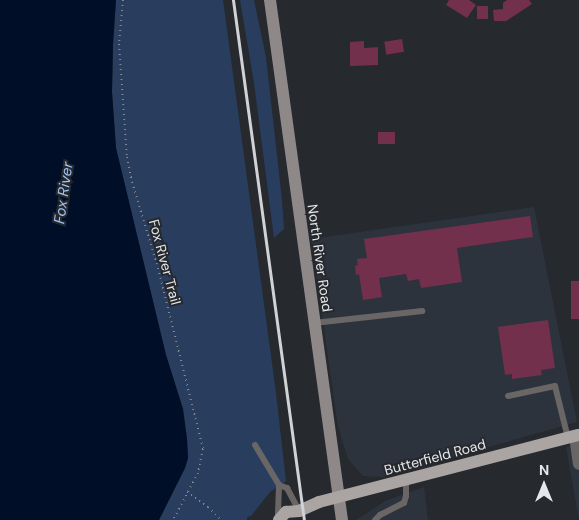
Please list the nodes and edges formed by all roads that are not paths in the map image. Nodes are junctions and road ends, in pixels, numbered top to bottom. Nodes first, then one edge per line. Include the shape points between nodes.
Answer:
1 (270, 0) edge
2 (422, 311) dead end
3 (314, 323) junction
4 (508, 396) dead end
5 (574, 436) edge
6 (255, 445) dead end
7 (579, 464) edge
8 (406, 481) junction
9 (279, 485) junction
10 (339, 497) junction
11 (300, 516) edge
12 (278, 520) edge
13 (342, 520) edge
14 (375, 520) edge

1 - 3 main road, North River Road
2 - 3 lane
3 - 10 main road, North River Road
4 - 5 lane via 555,386
5 - 7 street
5 - 8 main road, Butterfield Road
6 - 9 lane
8 - 10 main road, Butterfield Road
8 - 14 lane via 404,503
9 - 11 lane via 287,488
9 - 12 lane
10 - 11 main road, Butterfield Road via 319,502
10 - 13 main road, North River Road
11 - 12 main road, Butterfield Road via 286,512

